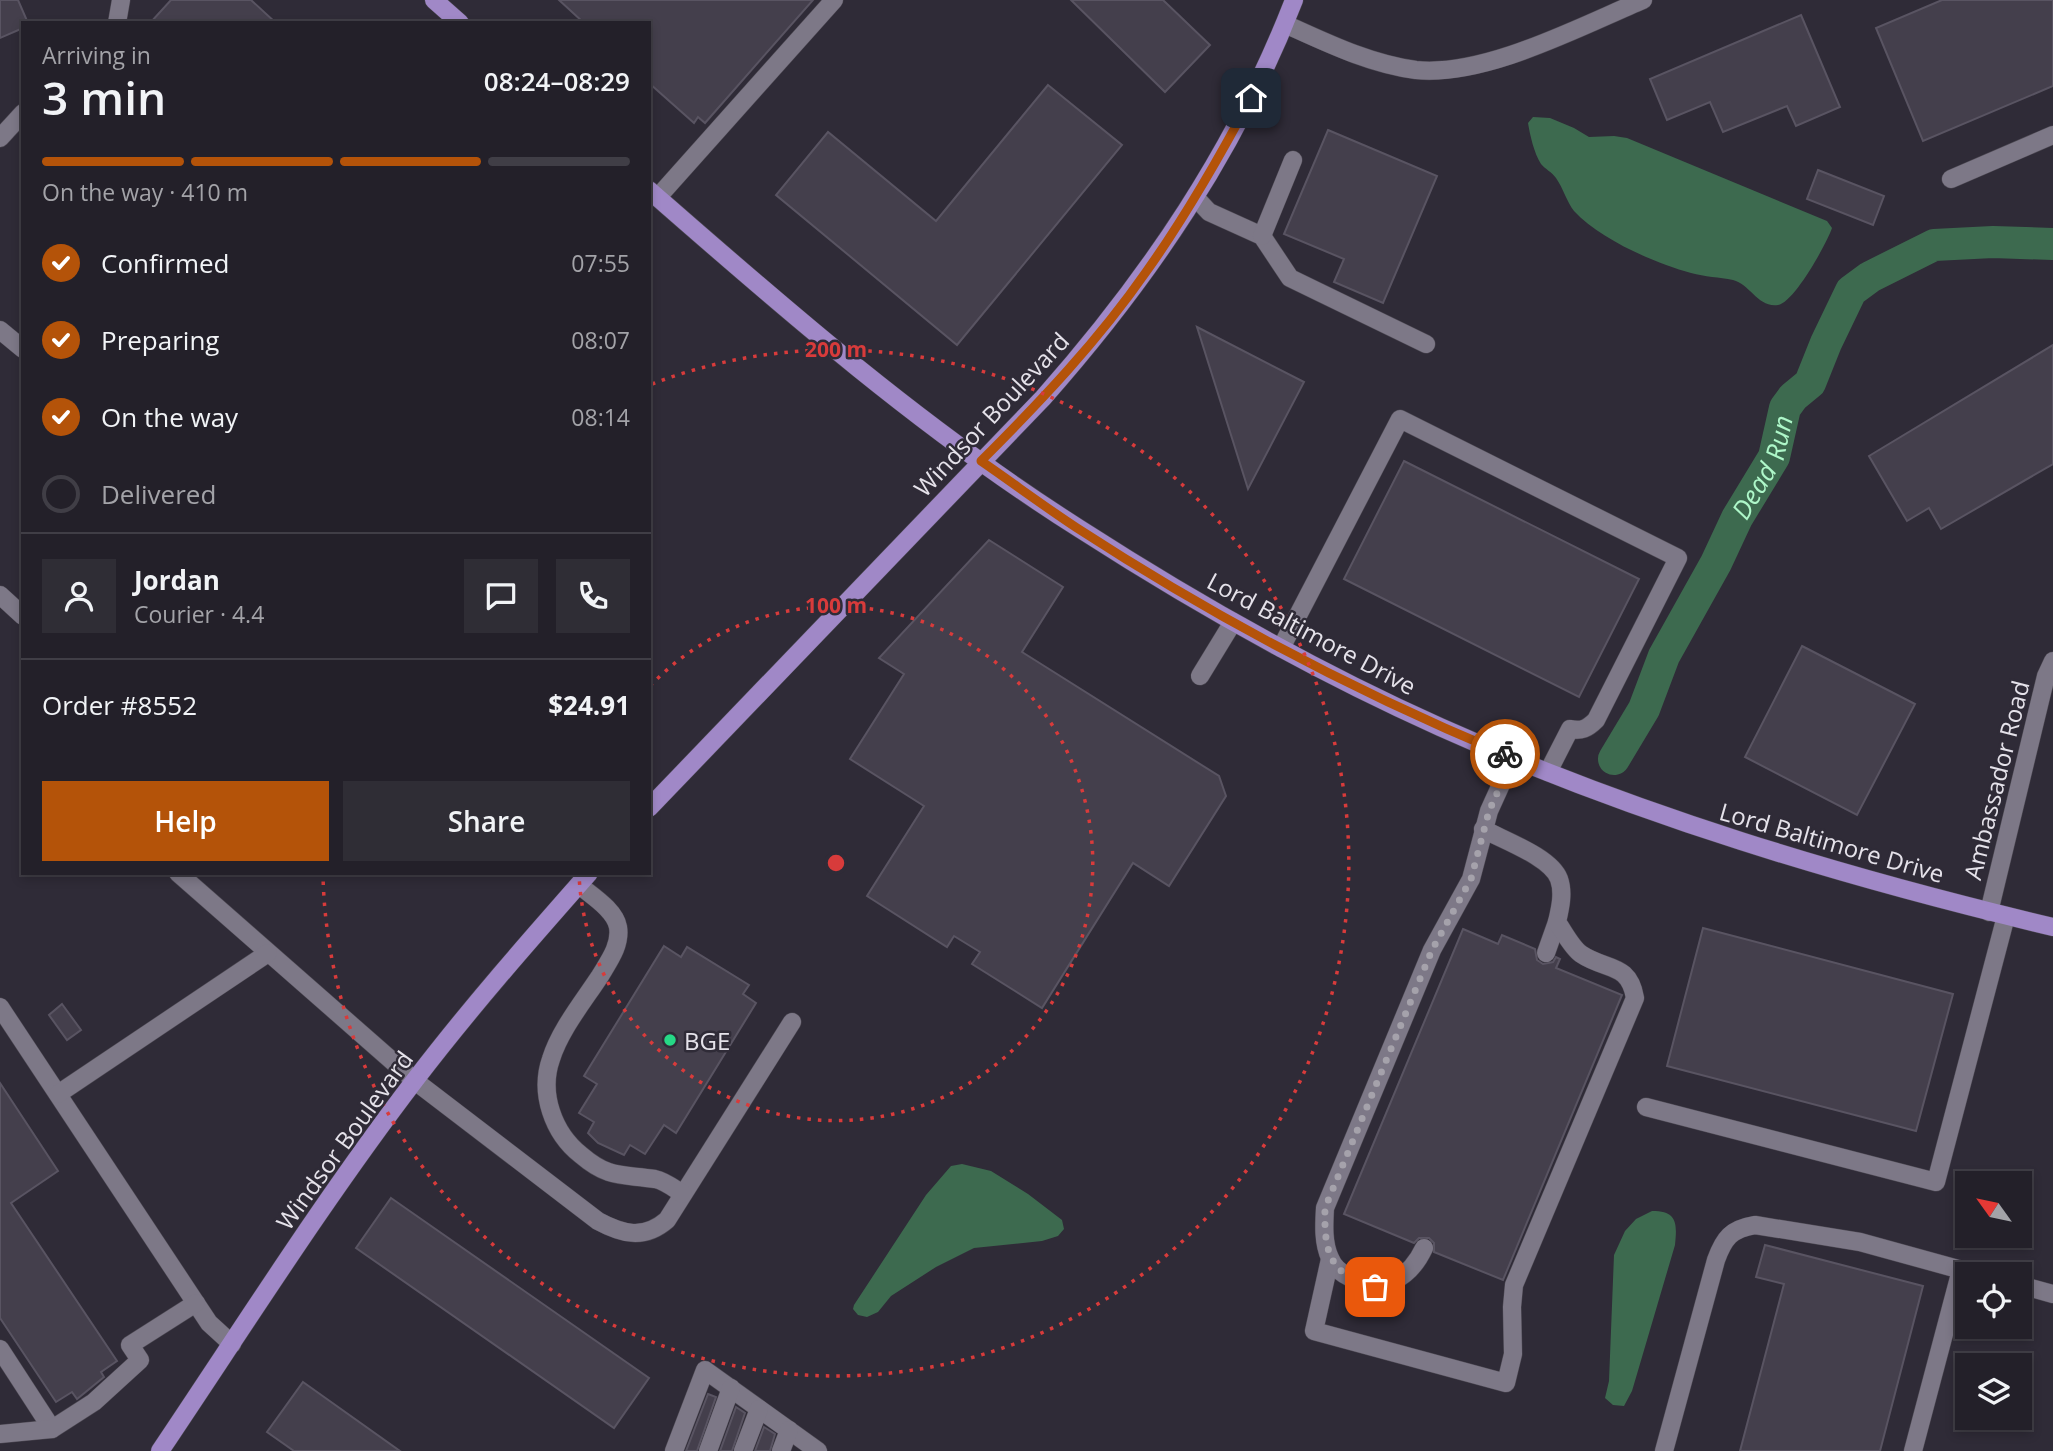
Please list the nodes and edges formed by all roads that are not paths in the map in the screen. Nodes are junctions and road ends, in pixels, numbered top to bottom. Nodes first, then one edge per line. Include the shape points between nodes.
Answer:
1 (121, 0) edge
2 (434, 0) edge
3 (834, 0) edge
4 (1294, 0) edge
5 (1643, 0) edge
6 (117, 21) edge
7 (458, 21) edge
8 (1285, 24) junction
9 (21, 115) edge
10 (2053, 135) edge
11 (0, 138) edge
12 (1293, 160) dead end
13 (1951, 179) dead end
14 (654, 194) edge
15 (1196, 198) junction
16 (1262, 236) junction
17 (0, 330) edge
18 (1426, 344) dead end
19 (21, 347) edge
20 (981, 461) junction
21 (0, 595) edge
22 (21, 614) edge
23 (1233, 622) junction
24 (1281, 648) junction
25 (2053, 661) edge
26 (1200, 676) dead end
27 (1513, 758) junction
28 (1548, 772) junction
29 (651, 806) edge
30 (1483, 829) junction
31 (180, 875) edge
32 (584, 879) edge
33 (1998, 914) junction
34 (1557, 922) junction
35 (2053, 927) edge
36 (268, 953) junction
37 (1546, 953) dead end
38 (0, 1007) edge
39 (792, 1022) dead end
40 (415, 1081) junction
41 (58, 1094) junction
42 (1646, 1107) dead end
43 (683, 1194) junction
44 (1424, 1248) dead end
45 (1330, 1259) junction
46 (1955, 1268) edge
47 (2032, 1288) edge
48 (2053, 1294) edge
49 (196, 1303) junction
50 (1955, 1317) edge
51 (232, 1344) junction
52 (0, 1349) edge
53 (731, 1388) junction
54 (759, 1409) junction
55 (52, 1429) junction
56 (789, 1430) junction
57 (0, 1434) edge
58 (160, 1451) edge
59 (674, 1451) edge
60 (708, 1451) edge
61 (743, 1451) edge
62 (781, 1451) edge
63 (816, 1451) edge
64 (1664, 1451) edge
65 (1913, 1451) edge

1 - 6 street
2 - 7 main road
3 - 14 street
4 - 8 main road, Windsor Boulevard
5 - 8 street via 1507,57 1446,70 1384,64
8 - 15 main road, Windsor Boulevard via 1267,67
9 - 11 street
10 - 13 street
12 - 16 street
14 - 20 main road, Lord Baltimore Drive via 831,348
15 - 16 street via 1209,212
15 - 20 main road, Windsor Boulevard via 1092,343
16 - 18 street via 1290,278
17 - 19 street
20 - 23 main road, Lord Baltimore Drive via 1077,528
20 - 29 main road, Windsor Boulevard
21 - 22 street
23 - 24 main road, Lord Baltimore Drive
23 - 26 street
24 - 27 main road, Lord Baltimore Drive
24 - 28 street via 1400,419 1678,558 1596,720 1588,728 1570,729
25 - 33 street, Ambassador Road via 2046,676
27 - 28 main road, Lord Baltimore Drive
27 - 30 street
28 - 33 main road, Lord Baltimore Drive via 1749,845
30 - 34 street via 1548,864 1559,878 1562,897
30 - 45 street via 1471,879 1432,950 1325,1208 1324,1235
31 - 36 street
32 - 40 main road, Windsor Boulevard
32 - 43 street via 614,916 618,940 551,1059 547,1080 553,1120 564,1138 597,1168 613,1175 658,1180
33 - 35 main road, Lord Baltimore Drive
33 - 42 street, Ambassador Road via 1936,1182
34 - 37 street
34 - 45 street via 1580,954 1632,982 1635,998 1514,1285 1513,1354 1506,1383 1314,1331
36 - 40 street
36 - 41 street
38 - 41 street
39 - 43 street
40 - 43 street via 615,1231 631,1234 657,1229
40 - 51 main road, Windsor Boulevard
41 - 49 street
44 - 45 street via 1408,1273 1375,1287 1356,1282
46 - 64 street via 1860,1241 1755,1225 1730,1233 1716,1260
47 - 48 street
49 - 51 street
49 - 55 street via 130,1345 141,1360 94,1402
50 - 65 street
51 - 58 main road, Windsor Boulevard
52 - 55 street
53 - 54 street
53 - 59 street via 705,1370
53 - 60 street
54 - 56 street
54 - 61 street
55 - 57 street
56 - 62 street
56 - 63 street

